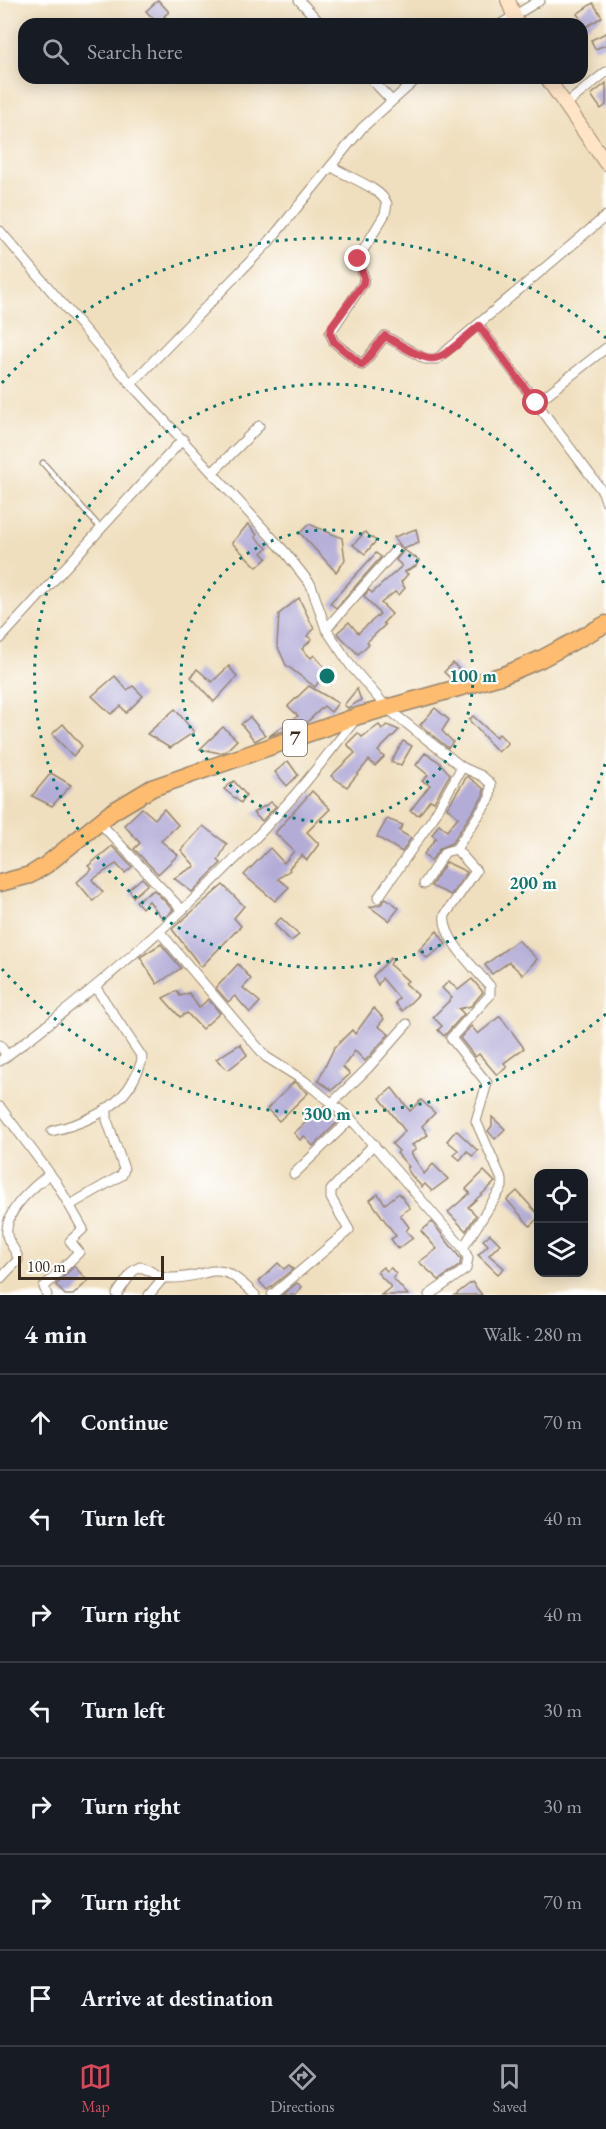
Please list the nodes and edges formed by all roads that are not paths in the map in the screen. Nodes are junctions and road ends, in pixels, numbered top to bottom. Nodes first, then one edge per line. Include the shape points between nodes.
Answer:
1 (299, 0) edge
2 (508, 0) edge
3 (540, 0) edge
4 (316, 18) edge
5 (514, 18) edge
6 (518, 18) edge
7 (606, 72) edge
8 (376, 84) edge
9 (411, 84) edge
10 (551, 84) edge
11 (391, 100) junction
12 (565, 105) junction
13 (606, 163) edge
14 (331, 166) junction
15 (606, 216) edge
16 (0, 231) edge
17 (479, 326) junction
18 (606, 348) edge
19 (132, 384) junction
20 (536, 403) junction
21 (259, 426) dead end
22 (183, 439) junction
23 (43, 463) dead end
24 (213, 472) junction
25 (606, 502) edge
26 (102, 530) junction
27 (396, 550) dead end
28 (606, 624) edge
29 (326, 629) junction
30 (0, 639) edge
31 (388, 710) junction
32 (358, 716) junction
33 (462, 767) junction
34 (100, 823) junction
35 (456, 849) junction
36 (0, 884) edge
37 (424, 884) dead end
38 (378, 898) dead end
39 (182, 910) junction
40 (159, 931) junction
41 (96, 988) junction
42 (407, 1024) dead end
43 (0, 1045) edge
44 (3, 1058) edge
45 (332, 1103) junction
46 (0, 1107) edge
47 (107, 1108) junction
48 (351, 1119) junction
49 (52, 1131) dead end
50 (374, 1144) junction
51 (50, 1174) junction
52 (294, 1174) dead end
53 (70, 1205) junction
54 (464, 1248) junction
55 (163, 1278) junction
56 (0, 1279) edge
57 (117, 1294) edge
58 (47, 1295) edge
59 (149, 1295) edge
60 (255, 1295) edge
61 (272, 1295) edge
62 (429, 1295) edge

1 - 4 street
2 - 5 main road
3 - 6 street
7 - 12 street
8 - 11 street
9 - 11 street
10 - 12 main road
11 - 14 street
12 - 13 main road
14 - 17 street via 374,189 387,204 358,259 363,284 332,326 334,342 362,365 385,336 425,359 437,359
14 - 19 street via 268,243
15 - 17 street
16 - 19 street
17 - 20 street
18 - 20 street
19 - 22 street
20 - 25 street via 603,492
21 - 24 street
22 - 24 street
22 - 26 street
23 - 26 lane
24 - 29 street via 311,585
26 - 30 street
27 - 29 street
28 - 31 highway, 7 via 504,675
29 - 31 street
31 - 32 highway, 7
31 - 33 street
32 - 34 highway, 7 via 152,788
32 - 39 street via 285,806
33 - 35 street via 488,780 493,789
33 - 38 street via 433,819
34 - 36 highway, 7 via 30,875
34 - 39 street
35 - 37 street via 445,852
35 - 54 street via 476,872 444,921 453,941 491,992 452,1034 451,1041 487,1083 476,1121 502,1180 501,1191
39 - 40 street
40 - 41 street
40 - 45 street via 266,1057
41 - 44 street
41 - 47 street via 142,1060 126,1094
42 - 45 street
43 - 44 street
45 - 48 street
46 - 51 street
47 - 49 street via 82,1122
47 - 53 street via 107,1120 124,1169 122,1175
48 - 50 street
48 - 52 street
50 - 54 street
50 - 61 street via 331,1190 331,1198 349,1230
51 - 53 street
51 - 56 street via 27,1193 8,1222 7,1235 18,1260
53 - 58 street via 82,1229 70,1241 79,1252 44,1287
54 - 62 street via 468,1258 466,1269
55 - 57 street via 138,1268
55 - 59 street
55 - 60 street via 225,1271

